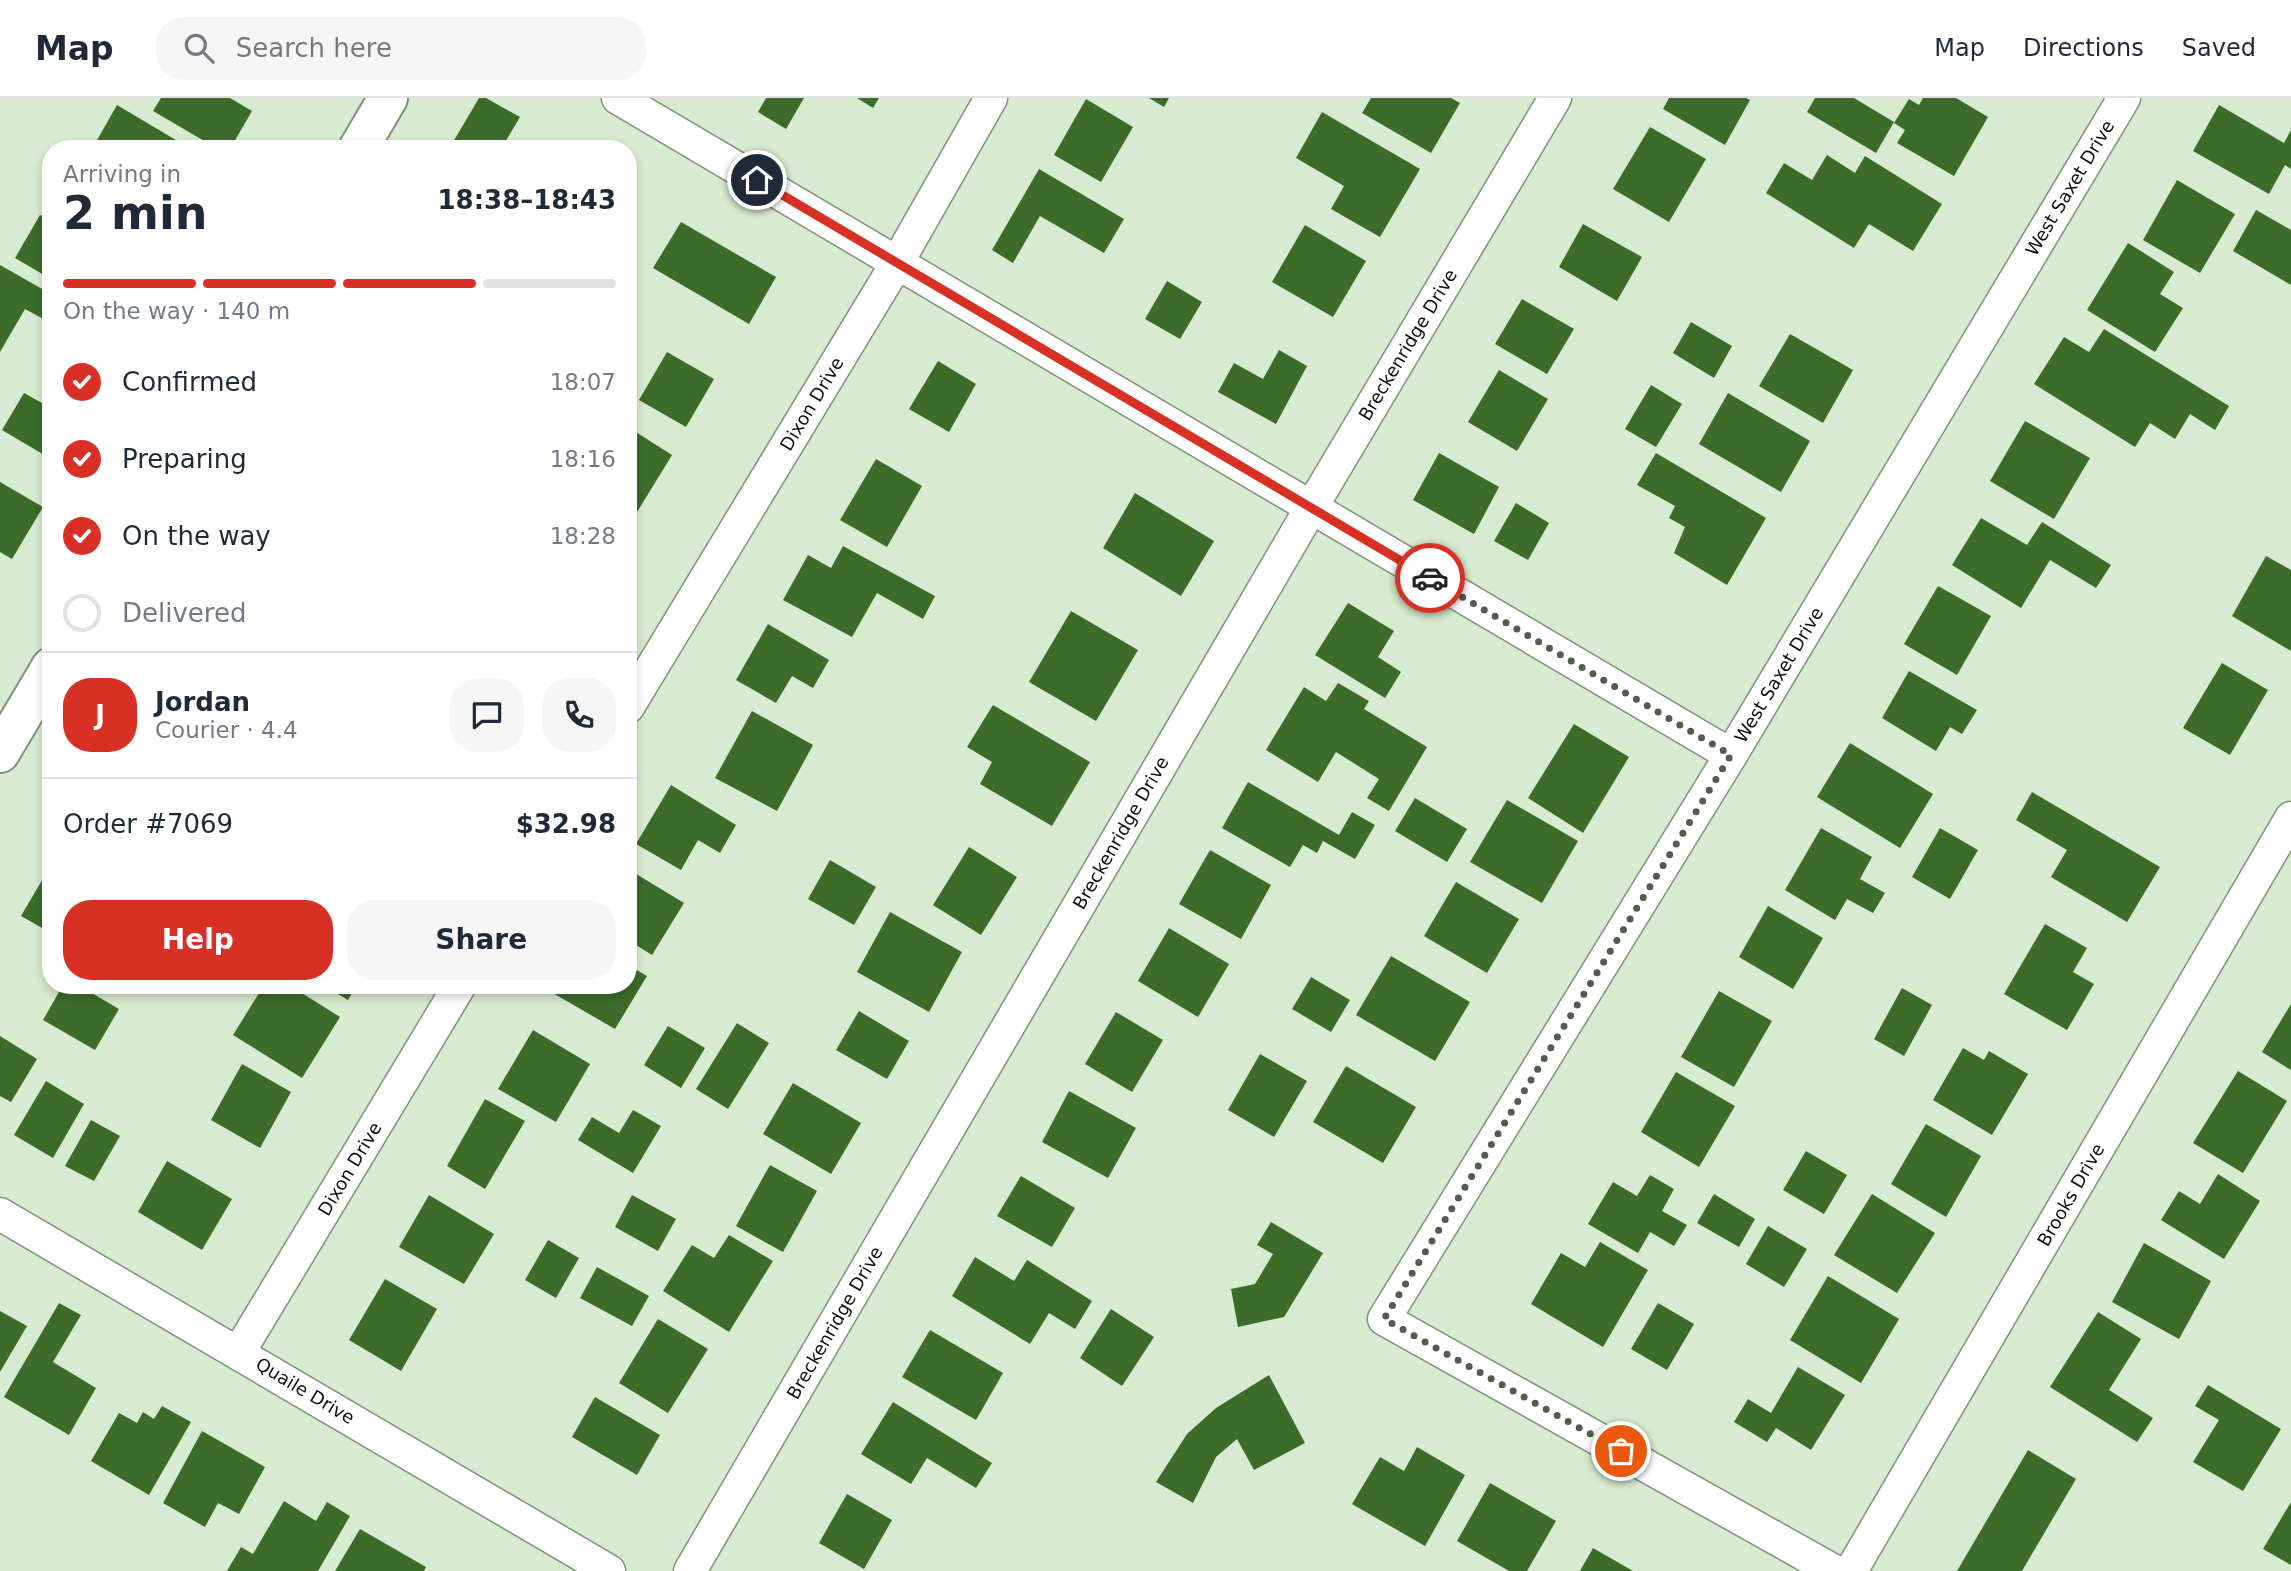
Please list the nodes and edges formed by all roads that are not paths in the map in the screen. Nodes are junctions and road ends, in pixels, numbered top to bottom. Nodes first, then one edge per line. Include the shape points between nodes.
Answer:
1 (388, 98) edge
2 (618, 98) edge
3 (991, 98) edge
4 (1555, 98) edge
5 (2124, 98) edge
6 (363, 140) edge
7 (897, 263) junction
8 (1311, 508) junction
9 (42, 682) edge
10 (637, 692) edge
11 (0, 753) edge
12 (1731, 755) junction
13 (2291, 818) edge
14 (455, 994) edge
15 (0, 1214) edge
16 (239, 1352) junction
17 (610, 1571) edge
18 (690, 1571) edge
19 (1833, 1571) edge
20 (1851, 1571) edge

1 - 6 street
2 - 7 street
3 - 7 street, Dixon Drive
4 - 8 street, Breckenridge Drive
5 - 12 street, West Saxet Drive
7 - 8 street
7 - 10 street, Dixon Drive
8 - 12 street
8 - 18 street, Breckenridge Drive
9 - 11 street
12 - 19 street, West Saxet Drive via 1384,1319
13 - 20 street, Brooks Drive
14 - 16 street, Dixon Drive
15 - 16 street, Quaile Drive
16 - 17 street, Quaile Drive

